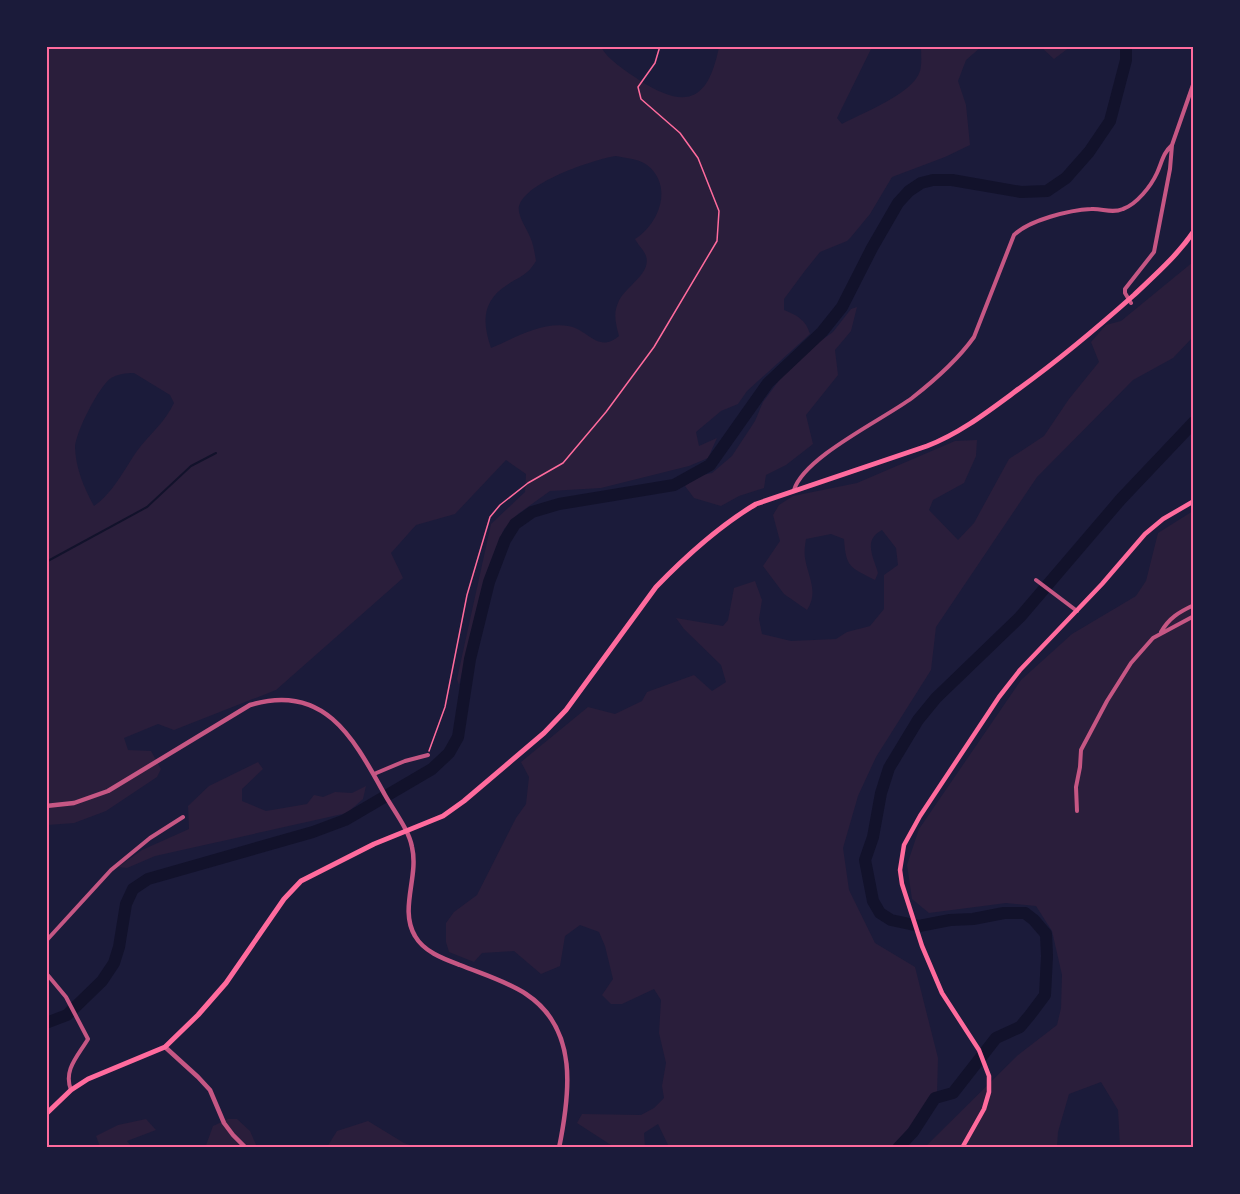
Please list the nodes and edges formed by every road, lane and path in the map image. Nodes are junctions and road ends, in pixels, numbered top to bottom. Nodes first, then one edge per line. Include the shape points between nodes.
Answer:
1 (660, 46) edge
2 (1194, 82) edge
3 (1172, 145) junction
4 (1194, 231) edge
5 (1129, 302) junction
6 (794, 490) junction
7 (1194, 501) edge
8 (1036, 580) dead end
9 (1194, 605) edge
10 (1077, 611) junction
11 (1194, 616) edge
12 (1160, 633) junction
13 (428, 755) joint
14 (374, 774) junction
15 (46, 806) edge
16 (1077, 812) dead end
17 (183, 817) dead end
18 (405, 832) junction
19 (46, 941) edge
20 (46, 973) edge
21 (165, 1047) junction
22 (71, 1090) junction
23 (46, 1114) edge
24 (246, 1148) edge
25 (559, 1148) edge
26 (962, 1148) edge

1 - 13 path via 655,63 638,87 639,94 680,133 698,158 719,211 717,241 654,347 606,412 563,463 528,483 490,517 467,595 445,707
2 - 3 street
3 - 5 street via 1154,252 1125,289
3 - 6 street via 1164,152 1150,186 1123,209 1108,212 1093,208 1022,227 1014,236 974,337 950,367 826,454 797,481
4 - 5 main road
5 - 6 main road via 1068,352 946,439
6 - 18 main road via 738,515 674,569 544,733 443,816
7 - 10 main road via 1145,534
8 - 10 street
9 - 12 street via 1174,615
10 - 26 main road via 1009,683 904,845 902,884 922,946 942,993 979,1050 989,1076 984,1109
11 - 12 street
12 - 16 street via 1119,679 1081,750
13 - 14 street
14 - 15 street via 342,728 325,712 309,704 266,700 228,717 108,791 74,803
14 - 18 street
17 - 19 street via 111,870
18 - 21 main road via 301,881 284,899 226,983
18 - 25 street via 414,860 409,903 415,937 440,957 527,994 550,1018 558,1033 567,1056 569,1081
20 - 22 street via 66,997 88,1039 68,1071
21 - 22 main road
21 - 24 street via 210,1090 224,1124
22 - 23 main road

